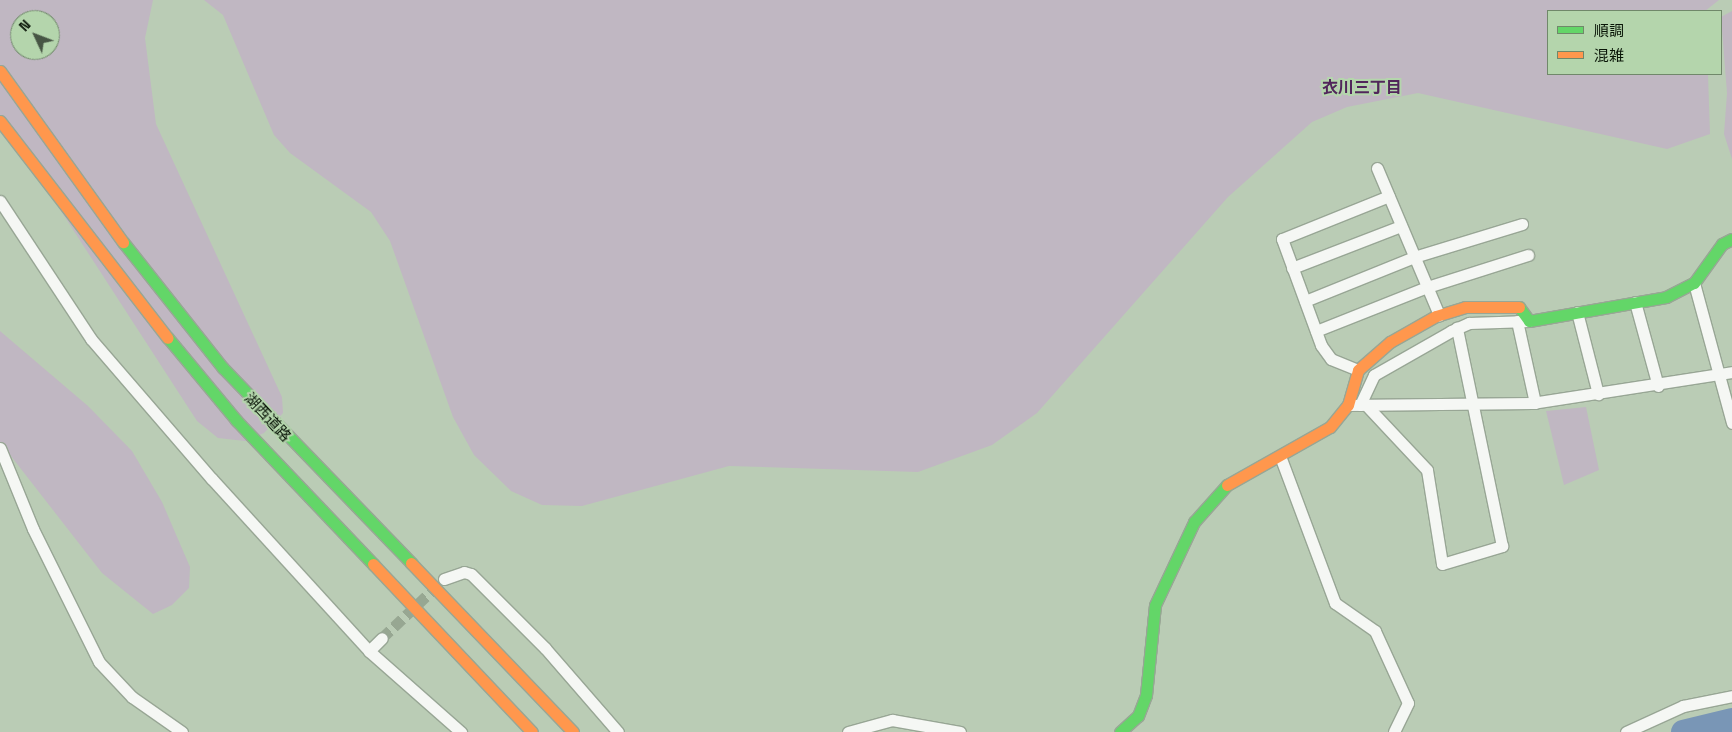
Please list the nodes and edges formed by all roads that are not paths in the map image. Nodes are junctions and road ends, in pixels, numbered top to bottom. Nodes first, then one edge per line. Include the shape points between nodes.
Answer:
1 (0, 71) edge
2 (0, 121) edge
3 (1377, 168) dead end
4 (1389, 196) junction
5 (0, 201) edge
6 (1522, 224) dead end
7 (1401, 226) junction
8 (1732, 239) edge
9 (1528, 255) dead end
10 (1414, 256) junction
11 (1292, 268) junction
12 (1694, 283) junction
13 (1427, 287) junction
14 (1305, 301) junction
15 (1635, 302) junction
16 (1577, 312) junction
17 (1439, 315) junction
18 (1517, 321) junction
19 (1529, 321) junction
20 (1457, 328) junction
21 (1316, 331) junction
22 (1358, 370) junction
23 (1732, 372) edge
24 (1716, 376) junction
25 (1658, 386) junction
26 (1598, 394) junction
27 (1535, 403) junction
28 (1474, 404) junction
29 (1348, 405) junction
30 (1363, 405) junction
31 (1732, 423) edge
32 (0, 448) edge
33 (1280, 456) junction
34 (444, 579) tunnel mouth
35 (382, 638) tunnel mouth
36 (369, 651) junction
37 (1732, 696) edge
38 (182, 732) edge
39 (461, 732) edge
40 (532, 732) edge
41 (573, 732) edge
42 (618, 732) edge
43 (848, 732) edge
44 (960, 732) edge
45 (1120, 732) edge
46 (1394, 732) edge
47 (1626, 732) edge

1 - 41 main road, 湖西道路 via 120,238 223,368
2 - 40 main road, 湖西道路 via 110,269 236,420
3 - 4 street
4 - 7 street
4 - 11 street via 1282,239
5 - 36 street via 91,339 281,559
6 - 10 street
7 - 10 street
7 - 11 street
8 - 12 main road via 1722,244
9 - 13 street
10 - 13 street
10 - 14 street
11 - 14 street
12 - 15 main road via 1666,297
12 - 24 street
13 - 17 street
13 - 21 street
14 - 21 street
15 - 16 main road
15 - 25 street
16 - 19 main road
16 - 26 street
17 - 19 main road via 1492,304 1519,307
17 - 22 main road via 1390,342
18 - 19 street
18 - 20 street via 1469,323
18 - 27 street
20 - 28 street
20 - 30 street via 1374,375
21 - 22 street via 1331,359
22 - 29 main road
23 - 24 street
24 - 25 street
24 - 31 street
25 - 26 street
26 - 27 street
27 - 28 street
28 - 30 street
28 - 30 street via 1502,546 1442,564 1427,470
29 - 30 street
29 - 33 main road via 1330,427
32 - 38 street via 33,529 99,662 132,697
33 - 45 main road via 1220,489 1194,522 1156,605 1143,702 1138,716
33 - 46 street via 1335,603 1375,631 1408,703
34 - 42 street via 464,572 470,574 545,648
35 - 36 street
36 - 39 street
37 - 47 street via 1683,706
43 - 44 street via 892,720

